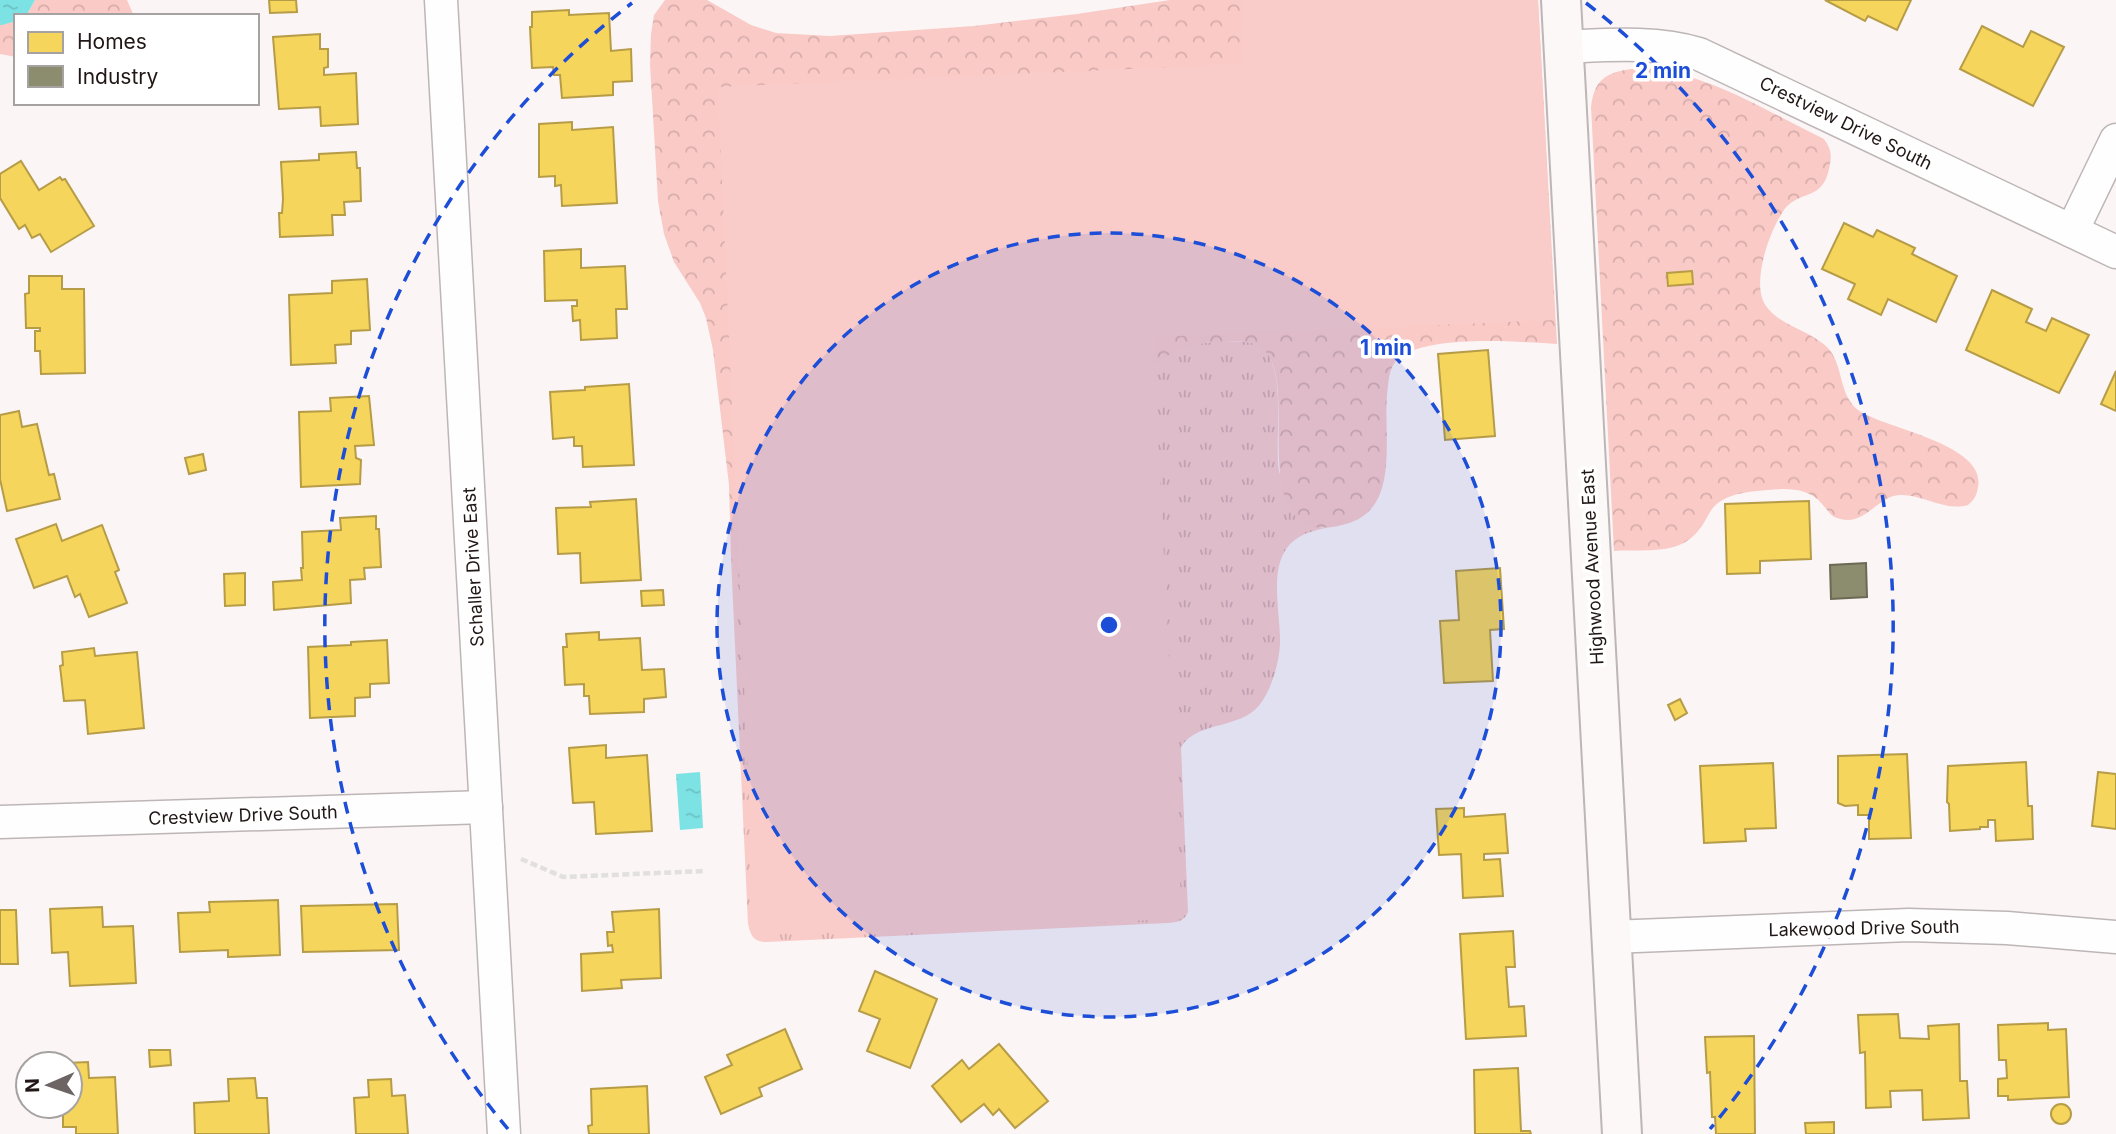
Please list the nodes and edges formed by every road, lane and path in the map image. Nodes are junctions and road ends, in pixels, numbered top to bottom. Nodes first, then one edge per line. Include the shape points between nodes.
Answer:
1 (441, 0) edge
2 (1561, 0) edge
3 (1564, 47) junction
4 (2116, 140) edge
5 (2072, 231) junction
6 (2116, 252) edge
7 (486, 807) junction
8 (0, 822) edge
9 (489, 857) junction
10 (705, 871) dead end
11 (1611, 937) junction
12 (2116, 937) edge
13 (504, 1134) edge
14 (1622, 1134) edge

1 - 7 street, Schaller Drive East
2 - 3 street, Highwood Avenue East
3 - 5 street, Crestview Drive South via 1646,45 1699,54
3 - 11 street, Highwood Avenue East
4 - 5 street
5 - 6 street, Crestview Drive South
7 - 8 street, Crestview Drive South
7 - 9 street, Schaller Drive East
9 - 10 path via 519,858 566,877
9 - 13 street, Schaller Drive East
11 - 12 street, Lakewood Drive South via 1897,925
11 - 14 street, Highwood Avenue East

